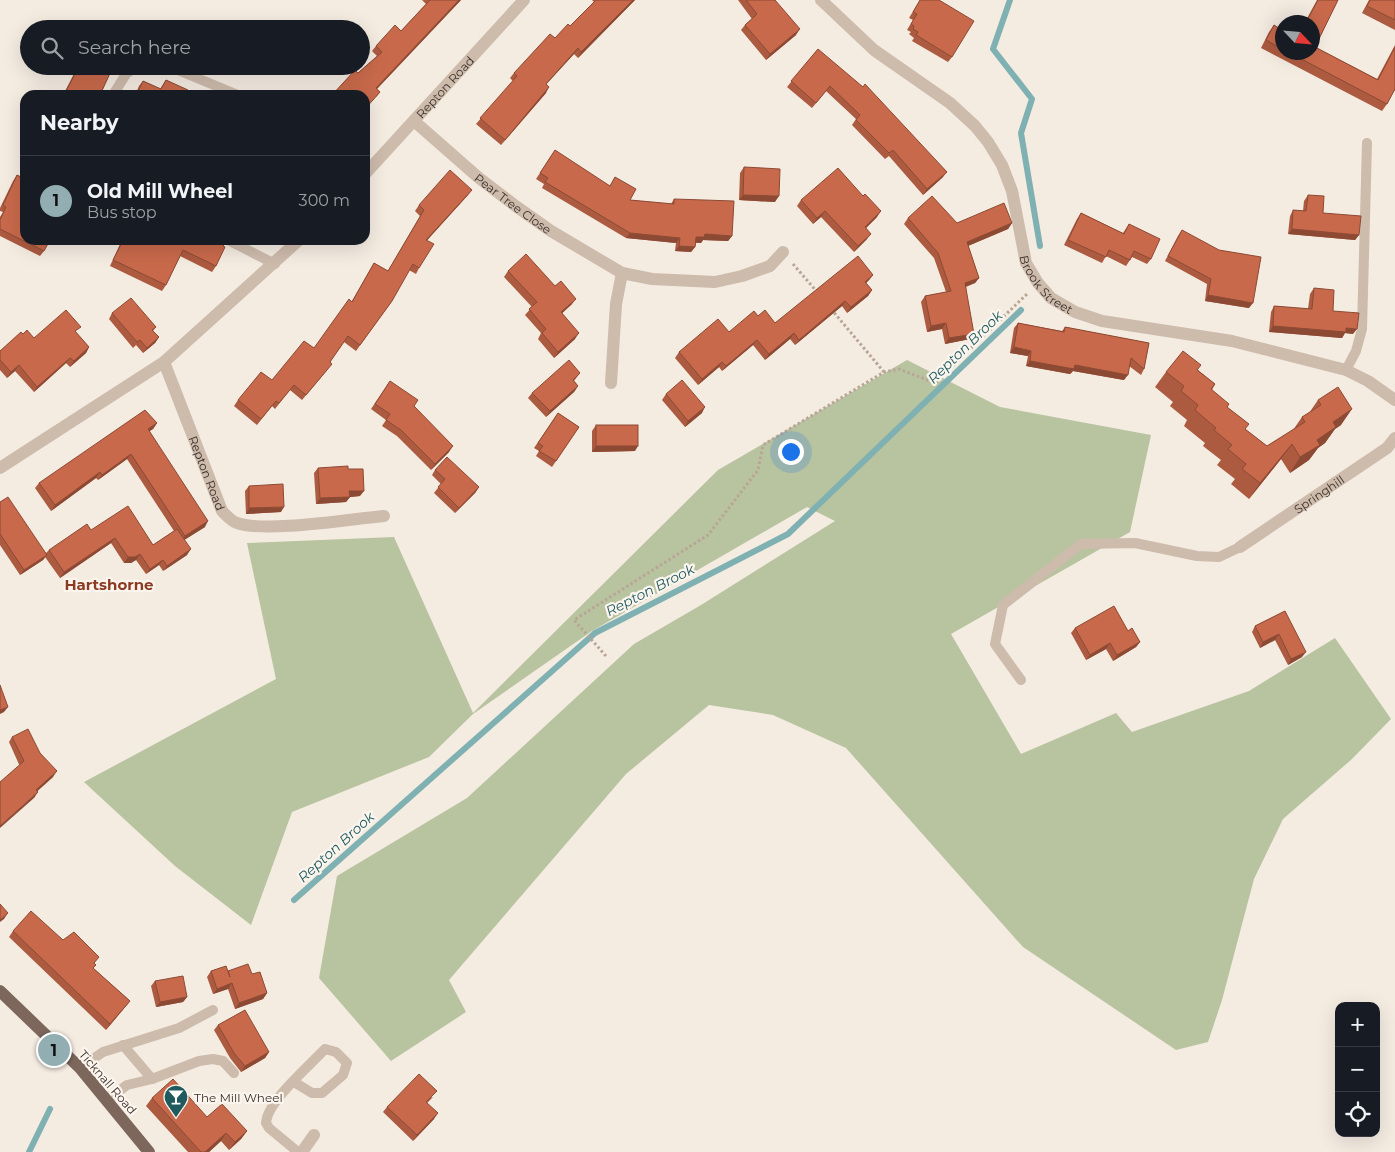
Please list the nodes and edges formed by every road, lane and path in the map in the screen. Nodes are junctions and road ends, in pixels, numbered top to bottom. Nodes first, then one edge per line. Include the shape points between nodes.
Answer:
1 (524, 0) edge
2 (821, 0) edge
3 (125, 75) edge
4 (190, 75) edge
5 (116, 90) edge
6 (226, 90) edge
7 (414, 120) junction
8 (1367, 143) dead end
9 (370, 168) edge
10 (238, 245) edge
11 (294, 245) edge
12 (783, 252) joint
13 (274, 264) junction
14 (622, 273) junction
15 (1038, 283) junction
16 (821, 297) edge
17 (827, 305) edge
18 (164, 362) junction
19 (1346, 370) junction
20 (884, 372) junction
21 (611, 383) dead end
22 (1395, 400) edge
23 (1395, 438) edge
24 (0, 468) edge
25 (384, 516) dead end
26 (1240, 547) joint
27 (606, 656) dead end
28 (1021, 680) dead end
29 (0, 991) edge
30 (213, 1010) dead end
31 (123, 1045) junction
32 (80, 1068) junction
33 (234, 1073) dead end
34 (152, 1079) junction
35 (294, 1082) junction
36 (107, 1100) junction
37 (314, 1136) dead end
38 (149, 1152) edge
39 (298, 1152) edge
40 (302, 1152) edge

1 - 7 street, Repton Road
2 - 15 street, Brook Street via 874,50 950,103 988,142 1012,191 1026,263
3 - 5 lane
4 - 6 lane
7 - 9 street, Repton Road
7 - 14 street, Pear Tree Close via 517,207 558,236
8 - 19 lane via 1362,329
10 - 13 lane
11 - 13 street
12 - 14 street, Pear Tree Close via 770,266 715,282 652,279
12 - 16 path
13 - 18 street
14 - 21 street via 616,304
15 - 19 street, Brook Street via 1051,298 1075,312 1102,321 1232,341
15 - 20 path via 935,383 899,369
17 - 20 path
18 - 24 street
18 - 25 street, Repton Road via 222,510 234,522 246,526 288,525
19 - 22 street, Brook Street
20 - 27 path via 763,445 758,470 708,535 574,620
23 - 26 street, Springhill via 1387,448
26 - 28 lane via 1219,557 1196,556 1135,543 1081,544 1003,605 994,644
29 - 32 main road, Ticknall Road
30 - 31 lane via 179,1028
31 - 32 lane via 103,1052
31 - 34 lane
32 - 36 main road, Ticknall Road
33 - 34 lane via 223,1062 213,1059
34 - 36 lane via 127,1085
35 - 35 lane via 325,1049 336,1052 347,1063 342,1075 322,1093 312,1093
35 - 39 lane via 269,1111 266,1123
36 - 38 main road, Ticknall Road
37 - 40 street

